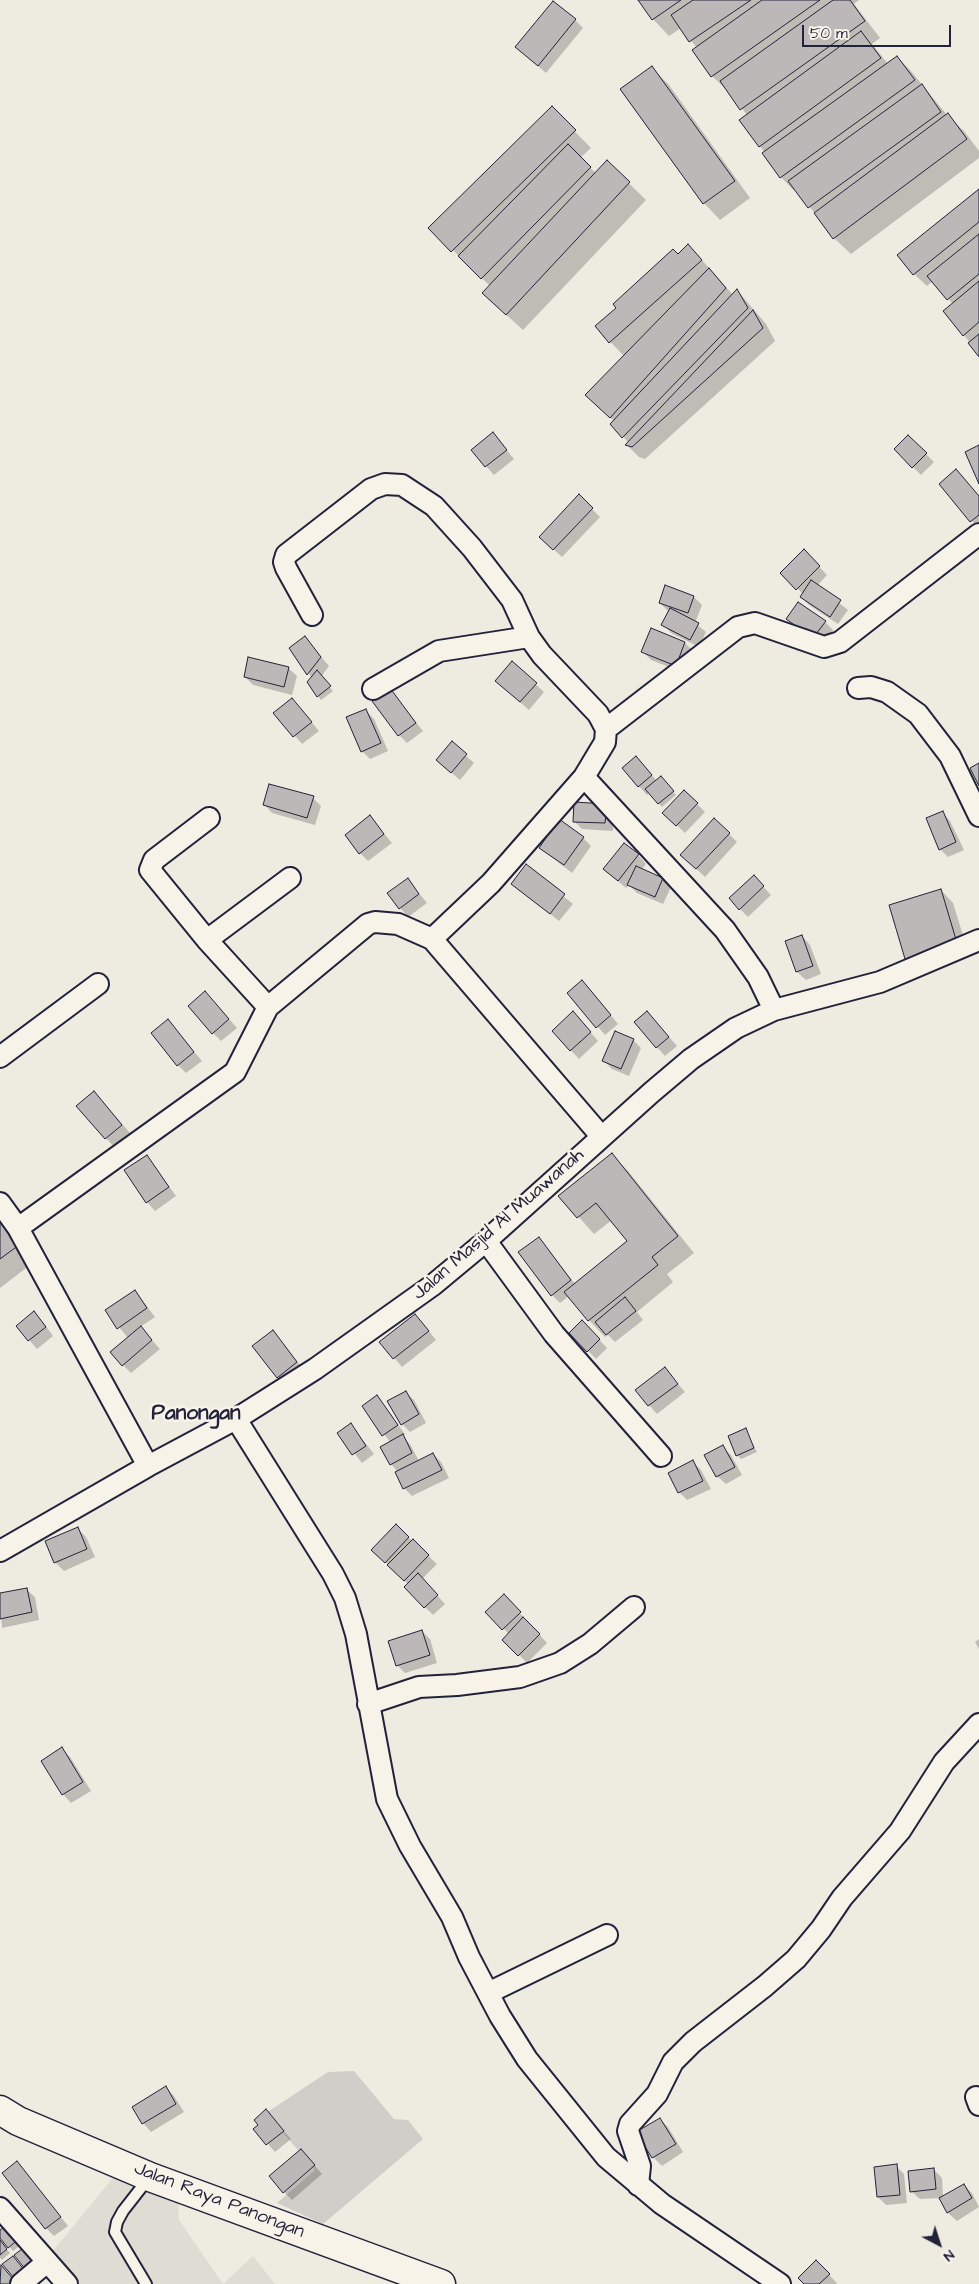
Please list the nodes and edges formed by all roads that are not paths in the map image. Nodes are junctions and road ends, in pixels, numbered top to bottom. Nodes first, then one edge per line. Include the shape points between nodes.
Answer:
1 (979, 534) edge
2 (312, 615) dead end
3 (529, 637) junction
4 (858, 688) dead end
5 (373, 689) dead end
6 (606, 729) junction
7 (584, 777) junction
8 (979, 816) edge
9 (208, 818) dead end
10 (290, 878) dead end
11 (432, 939) junction
12 (207, 940) junction
13 (979, 940) edge
14 (98, 984) dead end
15 (268, 1007) junction
16 (774, 1010) junction
17 (0, 1057) edge
18 (601, 1136) junction
19 (0, 1203) edge
20 (18, 1228) junction
21 (486, 1242) junction
22 (236, 1419) junction
23 (661, 1456) dead end
24 (148, 1466) junction
25 (0, 1551) edge
26 (634, 1607) dead end
27 (368, 1704) junction
28 (979, 1724) edge
29 (607, 1934) dead end
30 (488, 1992) junction
31 (0, 2110) edge
32 (150, 2177) junction
33 (638, 2185) junction
34 (0, 2208) edge
35 (47, 2262) junction
36 (21, 2284) edge
37 (67, 2284) edge
38 (146, 2284) edge
39 (441, 2284) edge
40 (780, 2284) edge

1 - 6 street via 840,642 824,647 755,623 738,627
2 - 3 street via 286,568 286,555 372,489 394,484 413,490 434,506 472,548 512,600
3 - 5 street via 439,651
3 - 6 street via 542,656 598,714
4 - 8 street via 871,687 887,692 918,714 950,756
6 - 7 street via 605,742
7 - 11 street via 491,883
7 - 16 street via 725,930 758,977
9 - 12 street via 154,860 150,870
10 - 12 street
11 - 15 street via 398,924 368,924
11 - 18 street
12 - 15 street
13 - 16 street, Jalan Masjid Al Muawanah via 880,982
14 - 17 street
15 - 20 street via 235,1072
16 - 18 street, Jalan Masjid Al Muawanah via 736,1028 691,1059
18 - 21 street, Jalan Masjid Al Muawanah
19 - 20 street
20 - 24 street
21 - 22 street, Jalan Masjid Al Muawanah via 426,1291
21 - 23 street via 554,1334
22 - 24 street, Jalan Masjid Al Muawanah
22 - 27 street via 345,1598 356,1634
24 - 25 street, Jalan Masjid Al Muawanah
26 - 27 street via 560,1664 520,1677 419,1687
27 - 30 street via 387,1799 410,1846 452,1917
28 - 33 street via 944,1762 900,1831 842,1898 796,1959 692,2042 673,2062 657,2094 630,2124 628,2131 640,2166
29 - 30 street
30 - 33 street via 527,2060 606,2157
31 - 32 main road, Jalan Raya Panongan via 18,2121
32 - 38 lane via 122,2211 115,2232
32 - 39 main road, Jalan Raya Panongan
33 - 40 street
34 - 35 street
35 - 36 street
35 - 37 street

